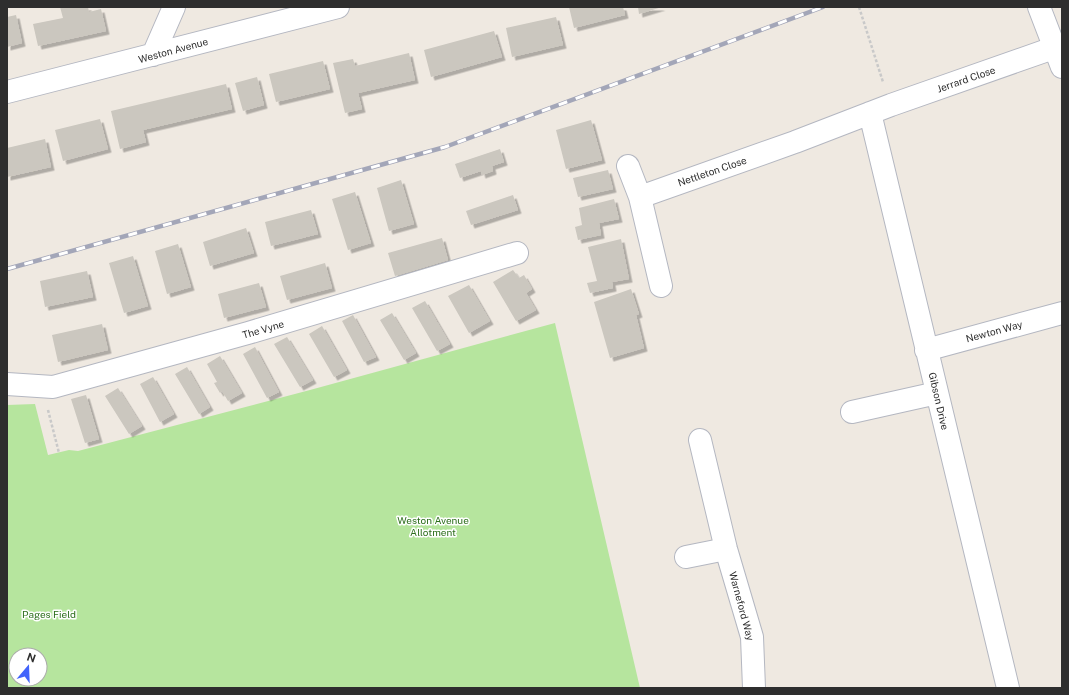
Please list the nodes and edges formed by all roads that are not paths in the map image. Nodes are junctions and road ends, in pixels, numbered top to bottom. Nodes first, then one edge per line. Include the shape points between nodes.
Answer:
1 (174, 7) edge
2 (338, 7) edge
3 (1039, 7) edge
4 (1060, 54) edge
5 (153, 56) junction
6 (7, 92) edge
7 (870, 113) junction
8 (628, 166) dead end
9 (640, 197) junction
10 (517, 253) dead end
11 (661, 286) dead end
12 (1062, 313) edge
13 (926, 350) junction
14 (7, 384) edge
15 (937, 393) junction
16 (852, 412) dead end
17 (700, 440) dead end
18 (726, 549) junction
19 (686, 558) dead end
20 (754, 688) edge
21 (1008, 688) edge

1 - 5 street
2 - 5 street, Weston Avenue
3 - 4 street
4 - 7 street, Jerrard Close
5 - 6 street, Weston Avenue
7 - 9 street, Nettleton Close
7 - 13 street, Gibson Drive
8 - 9 street
9 - 11 street
10 - 14 street, The Vyne via 248,334 53,387
12 - 13 street, Newton Way
13 - 15 street, Gibson Drive
15 - 16 street
15 - 21 street, Gibson Drive
17 - 18 street, Warneford Way
18 - 19 street
18 - 20 street, Warneford Way via 752,637

